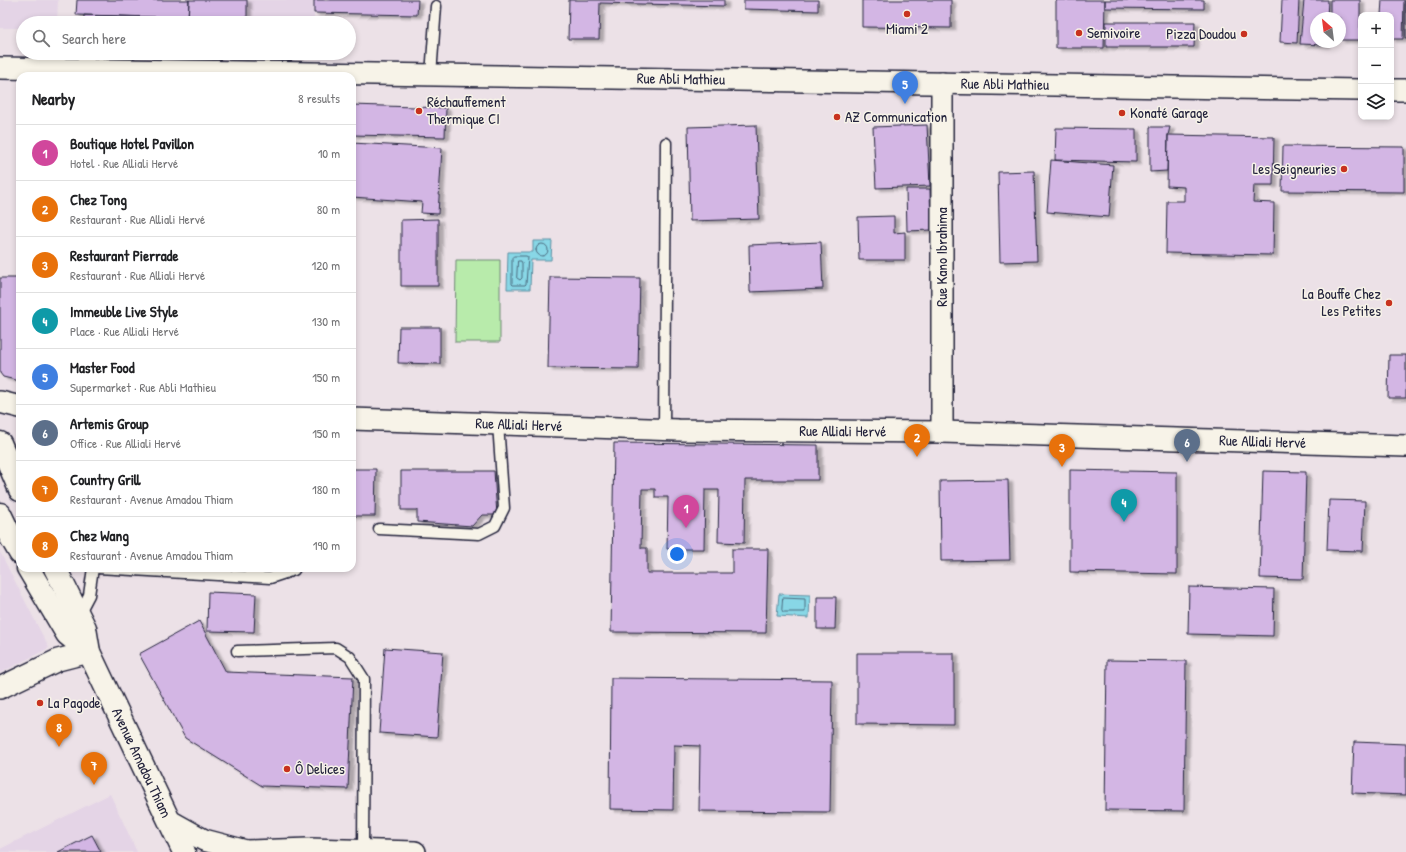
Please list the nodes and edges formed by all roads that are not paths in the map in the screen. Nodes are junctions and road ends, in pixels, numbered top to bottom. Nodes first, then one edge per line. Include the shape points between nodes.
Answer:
1 (436, 6) dead end
2 (0, 68) edge
3 (57, 72) edge
4 (356, 75) edge
5 (432, 75) junction
6 (942, 83) junction
7 (1358, 90) edge
8 (1394, 90) edge
9 (1406, 90) edge
10 (666, 143) dead end
11 (0, 402) edge
12 (16, 406) edge
13 (356, 420) edge
14 (498, 424) junction
15 (664, 429) junction
16 (942, 432) junction
17 (0, 443) edge
18 (1406, 446) edge
19 (16, 481) edge
20 (0, 514) edge
21 (0, 520) edge
22 (379, 529) dead end
23 (16, 546) edge
24 (30, 572) edge
25 (57, 572) edge
26 (92, 572) edge
27 (167, 572) edge
28 (288, 572) edge
29 (79, 614) junction
30 (237, 651) dead end
31 (89, 652) junction
32 (0, 688) edge
33 (170, 821) junction
34 (307, 851) edge
35 (363, 851) junction
36 (184, 852) edge
37 (415, 852) edge

1 - 5 lane
2 - 3 street, Rue Abli Mathieu
4 - 5 street, Rue Abli Mathieu
5 - 6 street, Rue Abli Mathieu
6 - 7 street, Rue Abli Mathieu
6 - 16 street, Rue Kano Ibrahima
8 - 9 street
10 - 15 lane
11 - 12 street
13 - 14 street, Rue Alliali Hervé
14 - 15 street, Rue Alliali Hervé
14 - 22 lane via 504,508 495,526 478,534
15 - 16 street, Rue Alliali Hervé
16 - 18 street, Rue Alliali Hervé
17 - 19 main road
20 - 23 main road
21 - 23 main road
24 - 31 main road, Avenue Amadou Thiam via 67,634
25 - 29 main road, Avenue Amadou Thiam
26 - 29 lane via 89,595
27 - 28 lane via 270,578
29 - 31 main road, Avenue Amadou Thiam via 86,628
30 - 35 lane via 336,648 350,657 364,679
31 - 32 street via 58,660
31 - 33 main road, Avenue Amadou Thiam
33 - 34 street via 204,840 246,851
33 - 36 main road, Avenue Amadou Thiam
34 - 35 street
35 - 37 street

